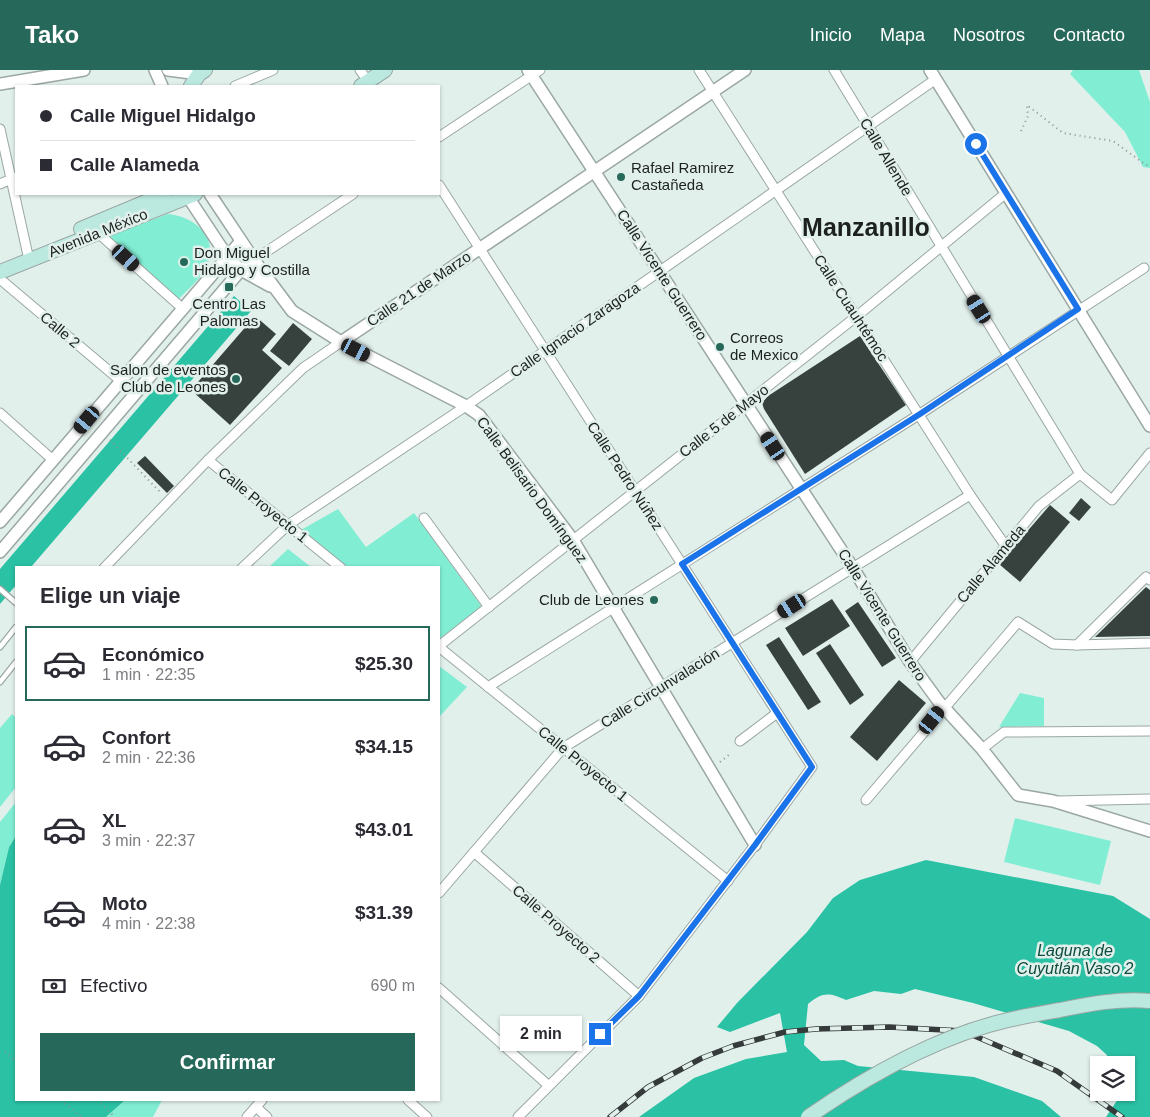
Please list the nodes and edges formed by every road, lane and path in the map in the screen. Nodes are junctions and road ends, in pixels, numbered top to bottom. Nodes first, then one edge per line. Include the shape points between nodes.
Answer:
1 (84, 70) edge
2 (155, 70) edge
3 (168, 70) edge
4 (274, 70) edge
5 (385, 70) edge
6 (699, 70) edge
7 (745, 70) edge
8 (834, 70) edge
9 (202, 72) edge
10 (533, 72) edge
11 (45, 73) edge
12 (933, 75) edge
13 (365, 81) edge
14 (0, 84) edge
15 (162, 85) edge
16 (192, 85) edge
17 (236, 85) edge
18 (712, 92) junction
19 (868, 127) junction
20 (0, 129) edge
21 (1021, 131) dead end
22 (440, 136) edge
23 (1150, 165) edge
24 (594, 171) junction
25 (13, 179) edge
26 (0, 184) edge
27 (440, 187) edge
28 (776, 191) junction
29 (1006, 194) junction
30 (16, 195) edge
31 (163, 195) edge
32 (192, 195) edge
33 (211, 195) edge
34 (352, 195) edge
35 (98, 233) junction
36 (240, 241) junction
37 (942, 247) junction
38 (479, 248) junction
39 (28, 256) junction
40 (227, 256) junction
41 (254, 260) junction
42 (0, 262) edge
43 (1144, 268) dead end
44 (241, 270) junction
45 (660, 271) junction
46 (0, 272) edge
47 (0, 279) edge
48 (274, 288) junction
49 (182, 308) junction
50 (1078, 309) junction
51 (856, 316) junction
52 (341, 342) junction
53 (545, 351) junction
54 (1008, 356) junction
55 (121, 381) junction
56 (746, 404) junction
57 (466, 406) junction
58 (0, 413) edge
59 (920, 414) junction
60 (1150, 426) edge
61 (108, 438) dead end
62 (1150, 453) edge
63 (53, 460) junction
64 (208, 460) junction
65 (1080, 474) junction
66 (801, 489) junction
67 (635, 491) junction
68 (970, 495) junction
69 (19, 500) junction
70 (169, 501) junction
71 (32, 515) junction
72 (424, 518) dead end
73 (0, 522) edge
74 (288, 525) junction
75 (573, 540) junction
76 (1005, 545) junction
77 (0, 552) edge
78 (682, 564) junction
79 (106, 566) edge
80 (244, 566) edge
81 (338, 566) edge
82 (853, 568) junction
83 (1150, 580) edge
84 (0, 589) edge
85 (14, 601) edge
86 (489, 607) junction
87 (613, 608) junction
88 (15, 627) edge
89 (732, 643) junction
90 (1150, 643) edge
91 (1077, 645) junction
92 (0, 646) edge
93 (440, 646) edge
94 (440, 648) edge
95 (910, 662) junction
96 (15, 663) edge
97 (0, 682) edge
98 (488, 687) junction
99 (661, 687) junction
100 (943, 707) junction
101 (777, 713) junction
102 (1150, 731) edge
103 (740, 741) dead end
104 (564, 748) junction
105 (982, 748) junction
106 (730, 754) dead end
107 (710, 769) junction
108 (1150, 799) edge
109 (866, 800) dead end
110 (1053, 801) junction
111 (1150, 831) edge
112 (755, 845) junction
113 (474, 852) junction
114 (728, 881) junction
115 (440, 892) edge
116 (440, 989) edge
117 (639, 996) junction
118 (1150, 1001) edge
119 (5, 1052) dead end
120 (15, 1060) edge
121 (548, 1085) junction
122 (62, 1101) edge
123 (98, 1101) edge
124 (409, 1101) edge
125 (259, 1104) edge
126 (81, 1117) edge
127 (115, 1117) edge
128 (247, 1117) edge
129 (267, 1117) edge
130 (427, 1117) edge
131 (518, 1117) edge
132 (808, 1117) edge

1 - 11 street
2 - 15 street
3 - 9 street
4 - 17 street
5 - 13 main road
6 - 18 street, Calle Cuauhtémoc
7 - 18 street, Calle 21 de Marzo
8 - 19 street, Calle Allende
9 - 16 main road
10 - 22 street
10 - 24 street, Calle Vicente Guerrero
11 - 14 street
12 - 19 street, Calle Ignacio Zaragoza
12 - 29 street
18 - 24 street, Calle 21 de Marzo
18 - 28 street, Calle Cuauhtémoc
19 - 28 street, Calle Ignacio Zaragoza
19 - 37 street, Calle Allende
20 - 25 street
21 - 23 path via 1028,116 1027,105 1063,133 1113,140
24 - 38 street, Calle 21 de Marzo
24 - 45 street, Calle Vicente Guerrero
25 - 26 street
27 - 38 street, Calle Pedro Núñez
28 - 45 street, Calle Ignacio Zaragoza
28 - 51 street, Calle Cuauhtémoc
29 - 37 street, Calle 5 de Mayo
29 - 50 street
30 - 39 street
31 - 39 main road, Avenida México
32 - 35 main road, Avenida México
32 - 40 street
33 - 36 street, Calle Belisario Domínguez
34 - 41 street
35 - 39 main road, Avenida México
35 - 49 street
36 - 40 street
36 - 41 street, Calle Belisario Domínguez
37 - 51 street, Calle 5 de Mayo
37 - 54 street, Calle Allende
38 - 52 street, Calle 21 de Marzo
38 - 53 street, Calle Pedro Núñez
39 - 42 main road, Avenida México
39 - 46 main road, Avenida México
40 - 44 street
40 - 49 street
41 - 44 street
41 - 48 street, Calle Belisario Domínguez
43 - 50 street
44 - 48 street
44 - 71 street
45 - 53 street, Calle Ignacio Zaragoza
45 - 56 street, Calle Vicente Guerrero
47 - 55 street, Calle 2
48 - 52 street, Calle Belisario Domínguez via 292,311
49 - 55 street
50 - 54 street
50 - 60 street
51 - 56 street, Calle 5 de Mayo
51 - 59 street, Calle Cuauhtémoc
52 - 57 street, Calle Belisario Domínguez
52 - 64 street, Calle 21 de Marzo via 303,368
53 - 57 street, Calle Ignacio Zaragoza
53 - 67 street, Calle Pedro Núñez
54 - 59 street
54 - 65 street, Calle Allende
55 - 63 street
56 - 66 street, Calle Vicente Guerrero
56 - 67 street, Calle 5 de Mayo
57 - 74 street, Calle Ignacio Zaragoza
57 - 75 street, Calle Belisario Domínguez via 479,415
58 - 63 street
59 - 66 street
59 - 68 street, Calle Cuauhtémoc
61 - 70 path
62 - 65 street, Calle Allende via 1112,500
63 - 69 street
64 - 70 street, Calle 21 de Marzo
64 - 74 street, Calle Proyecto 1
65 - 76 street, Calle Alameda via 1039,506
66 - 78 street
66 - 82 street, Calle Vicente Guerrero
67 - 75 street, Calle 5 de Mayo
67 - 78 street, Calle Pedro Núñez
68 - 76 street, Calle Cuauhtémoc
68 - 82 street, Calle Circunvalación
69 - 71 street
69 - 73 street
70 - 79 street, Calle 21 de Marzo
71 - 77 street
72 - 86 street
74 - 80 street, Calle Ignacio Zaragoza
74 - 81 street, Calle Proyecto 1
75 - 86 street, Calle 5 de Mayo
75 - 87 street, Calle Belisario Domínguez
76 - 95 street, Calle Alameda
78 - 87 street
78 - 89 street, Calle Pedro Núñez
82 - 89 street, Calle Circunvalación
82 - 95 street, Calle Vicente Guerrero
83 - 91 street via 1146,577
84 - 85 lane
86 - 93 street, Calle 5 de Mayo
87 - 98 street
87 - 99 street, Calle Belisario Domínguez
88 - 92 lane
89 - 99 street, Calle Circunvalación
89 - 101 street, Calle Pedro Núñez
90 - 91 street
91 - 100 street via 1053,644 1018,622
94 - 98 street, Calle Proyecto 1
95 - 100 street, Calle Vicente Guerrero
96 - 97 lane
98 - 104 street, Calle Proyecto 1
99 - 104 street, Calle Circunvalación
99 - 107 street, Calle Belisario Domínguez
100 - 105 street, Calle Vicente Guerrero
100 - 109 street
101 - 103 street
101 - 112 street, Calle Pedro Núñez via 812,767
102 - 105 street via 1004,732
104 - 113 street, Calle Circunvalación
104 - 114 street, Calle Proyecto 1
105 - 110 street, Calle Vicente Guerrero via 1018,795
106 - 107 path
107 - 112 street, Calle Belisario Domínguez
108 - 110 street
110 - 111 street, Calle Vicente Guerrero
112 - 114 street
113 - 115 street, Calle Circunvalación
113 - 117 street, Calle Proyecto 2
114 - 117 street
116 - 121 street
117 - 121 street
118 - 132 main road, bridge via 1132,999 1076,1007 1006,1020 962,1034 844,1092
119 - 120 path
121 - 131 street
122 - 126 path
123 - 127 path
124 - 130 street
125 - 128 street
125 - 129 street

